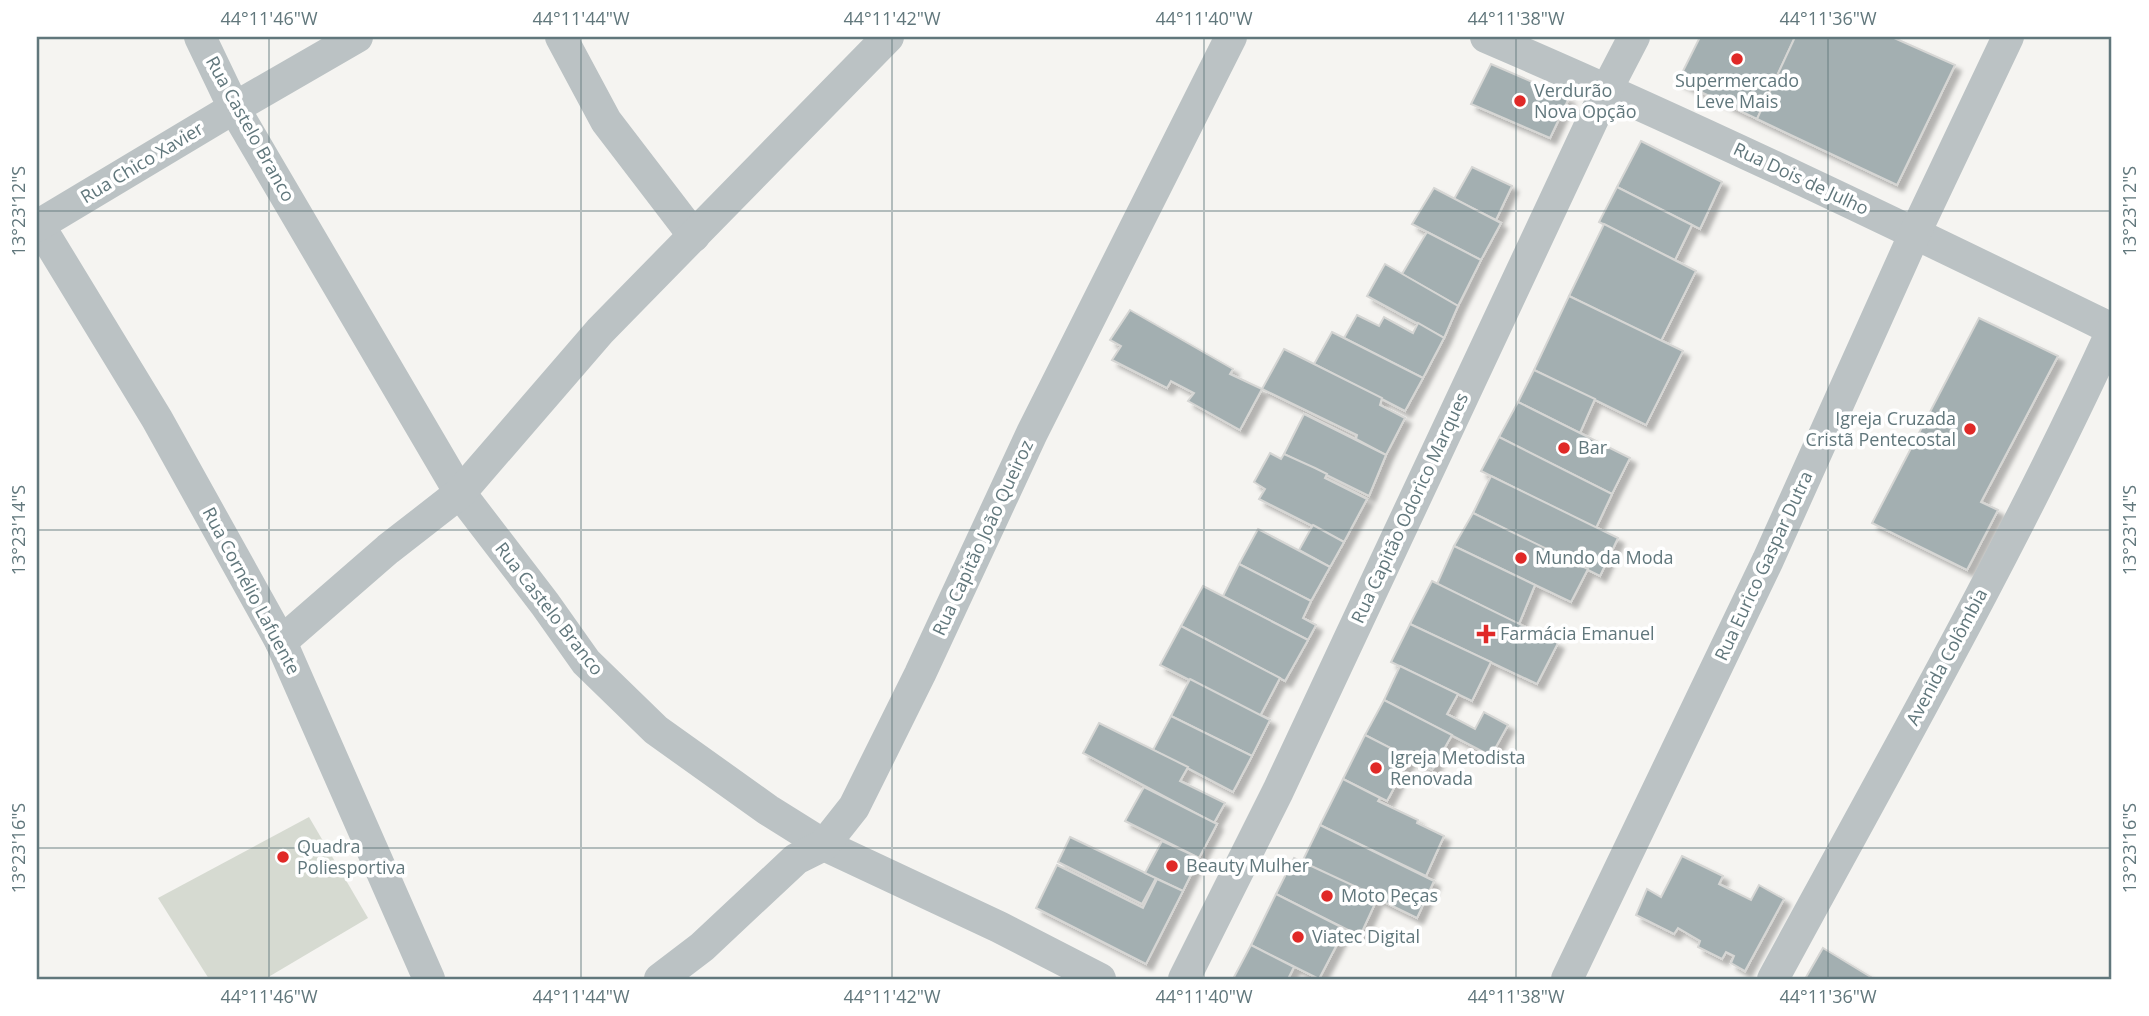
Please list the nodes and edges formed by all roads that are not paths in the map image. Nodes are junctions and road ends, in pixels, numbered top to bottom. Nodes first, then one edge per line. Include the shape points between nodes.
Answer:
1 (200, 37) edge
2 (358, 37) edge
3 (561, 37) edge
4 (888, 37) edge
5 (1231, 37) edge
6 (1486, 37) edge
7 (1634, 37) edge
8 (2008, 37) edge
9 (1607, 89) junction
10 (234, 108) junction
11 (37, 224) edge
12 (1915, 233) junction
13 (694, 236) junction
14 (2112, 330) edge
15 (460, 493) junction
16 (281, 642) junction
17 (824, 845) junction
18 (429, 979) edge
19 (660, 979) edge
20 (1100, 979) edge
21 (1184, 979) edge
22 (1567, 979) edge
23 (1773, 979) edge

1 - 10 street, Rua Castelo Branco
2 - 10 street, Rua Chico Xavier
3 - 13 street via 606,121
4 - 13 street
5 - 17 street, Rua Capitão João Queiroz via 1032,433 854,807
6 - 9 street, Rua Dois de Julho
7 - 9 street, Rua Capitão Odorico Marques
8 - 12 street, Rua Eurico Gaspar Dutra
9 - 12 street, Rua Dois de Julho
9 - 21 street, Rua Capitão Odorico Marques
10 - 11 street, Rua Chico Xavier
10 - 15 street, Rua Castelo Branco
11 - 16 street, Rua Cornélio Lafuente via 157,419
12 - 14 street, Rua Dois de Julho
12 - 22 street, Rua Eurico Gaspar Dutra via 1768,560
13 - 15 street via 600,331
14 - 23 street, Avenida Colômbia via 2075,413 1954,645
15 - 16 street
15 - 17 street, Rua Castelo Branco via 586,662 646,721
16 - 18 street, Rua Cornélio Lafuente
17 - 19 street, Rua Capitão João Queiroz via 796,859 702,947
17 - 20 street, Rua Castelo Branco

